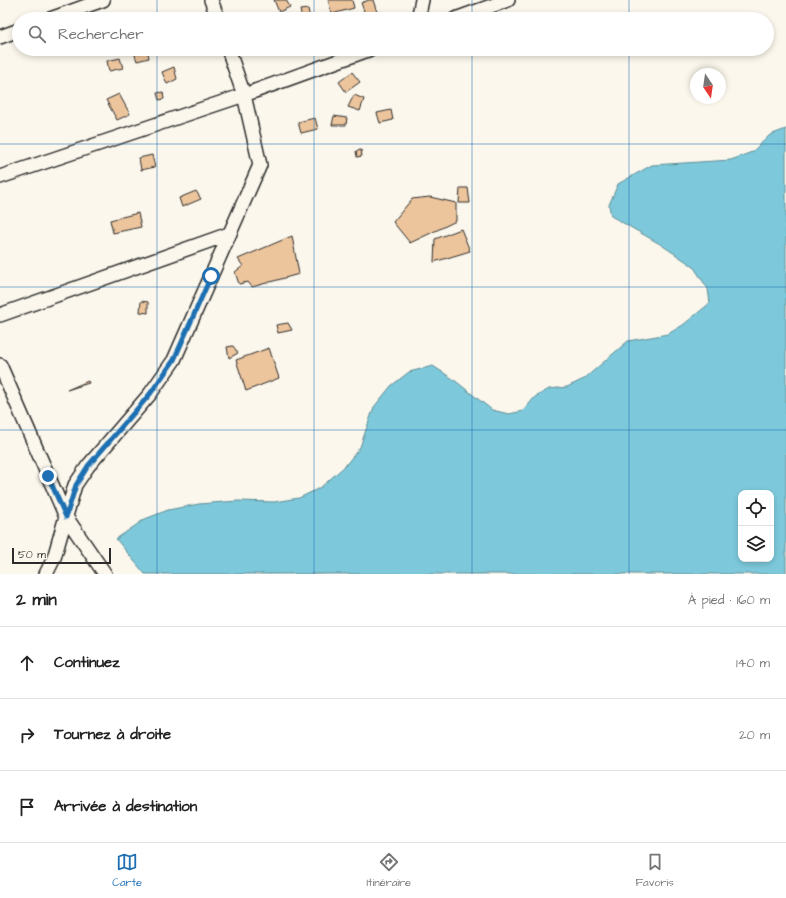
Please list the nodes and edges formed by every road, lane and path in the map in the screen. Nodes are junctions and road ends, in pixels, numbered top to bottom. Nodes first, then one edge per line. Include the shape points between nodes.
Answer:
1 (103, 0) edge
2 (211, 0) edge
3 (422, 0) edge
4 (508, 0) edge
5 (70, 12) edge
6 (215, 12) edge
7 (419, 12) edge
8 (475, 12) edge
9 (12, 33) edge
10 (0, 37) edge
11 (230, 56) edge
12 (351, 56) edge
13 (244, 94) junction
14 (0, 177) edge
15 (229, 234) junction
16 (0, 315) edge
17 (0, 365) edge
18 (66, 517) junction
19 (46, 574) edge
20 (105, 574) edge

1 - 5 street
2 - 6 street
3 - 7 street
4 - 8 street
9 - 10 street
11 - 13 street
12 - 13 street
13 - 14 street
13 - 15 street via 260,165
15 - 16 street
15 - 18 street via 174,360 150,394 88,466 76,485
17 - 18 street
18 - 19 street via 54,558
18 - 20 street

